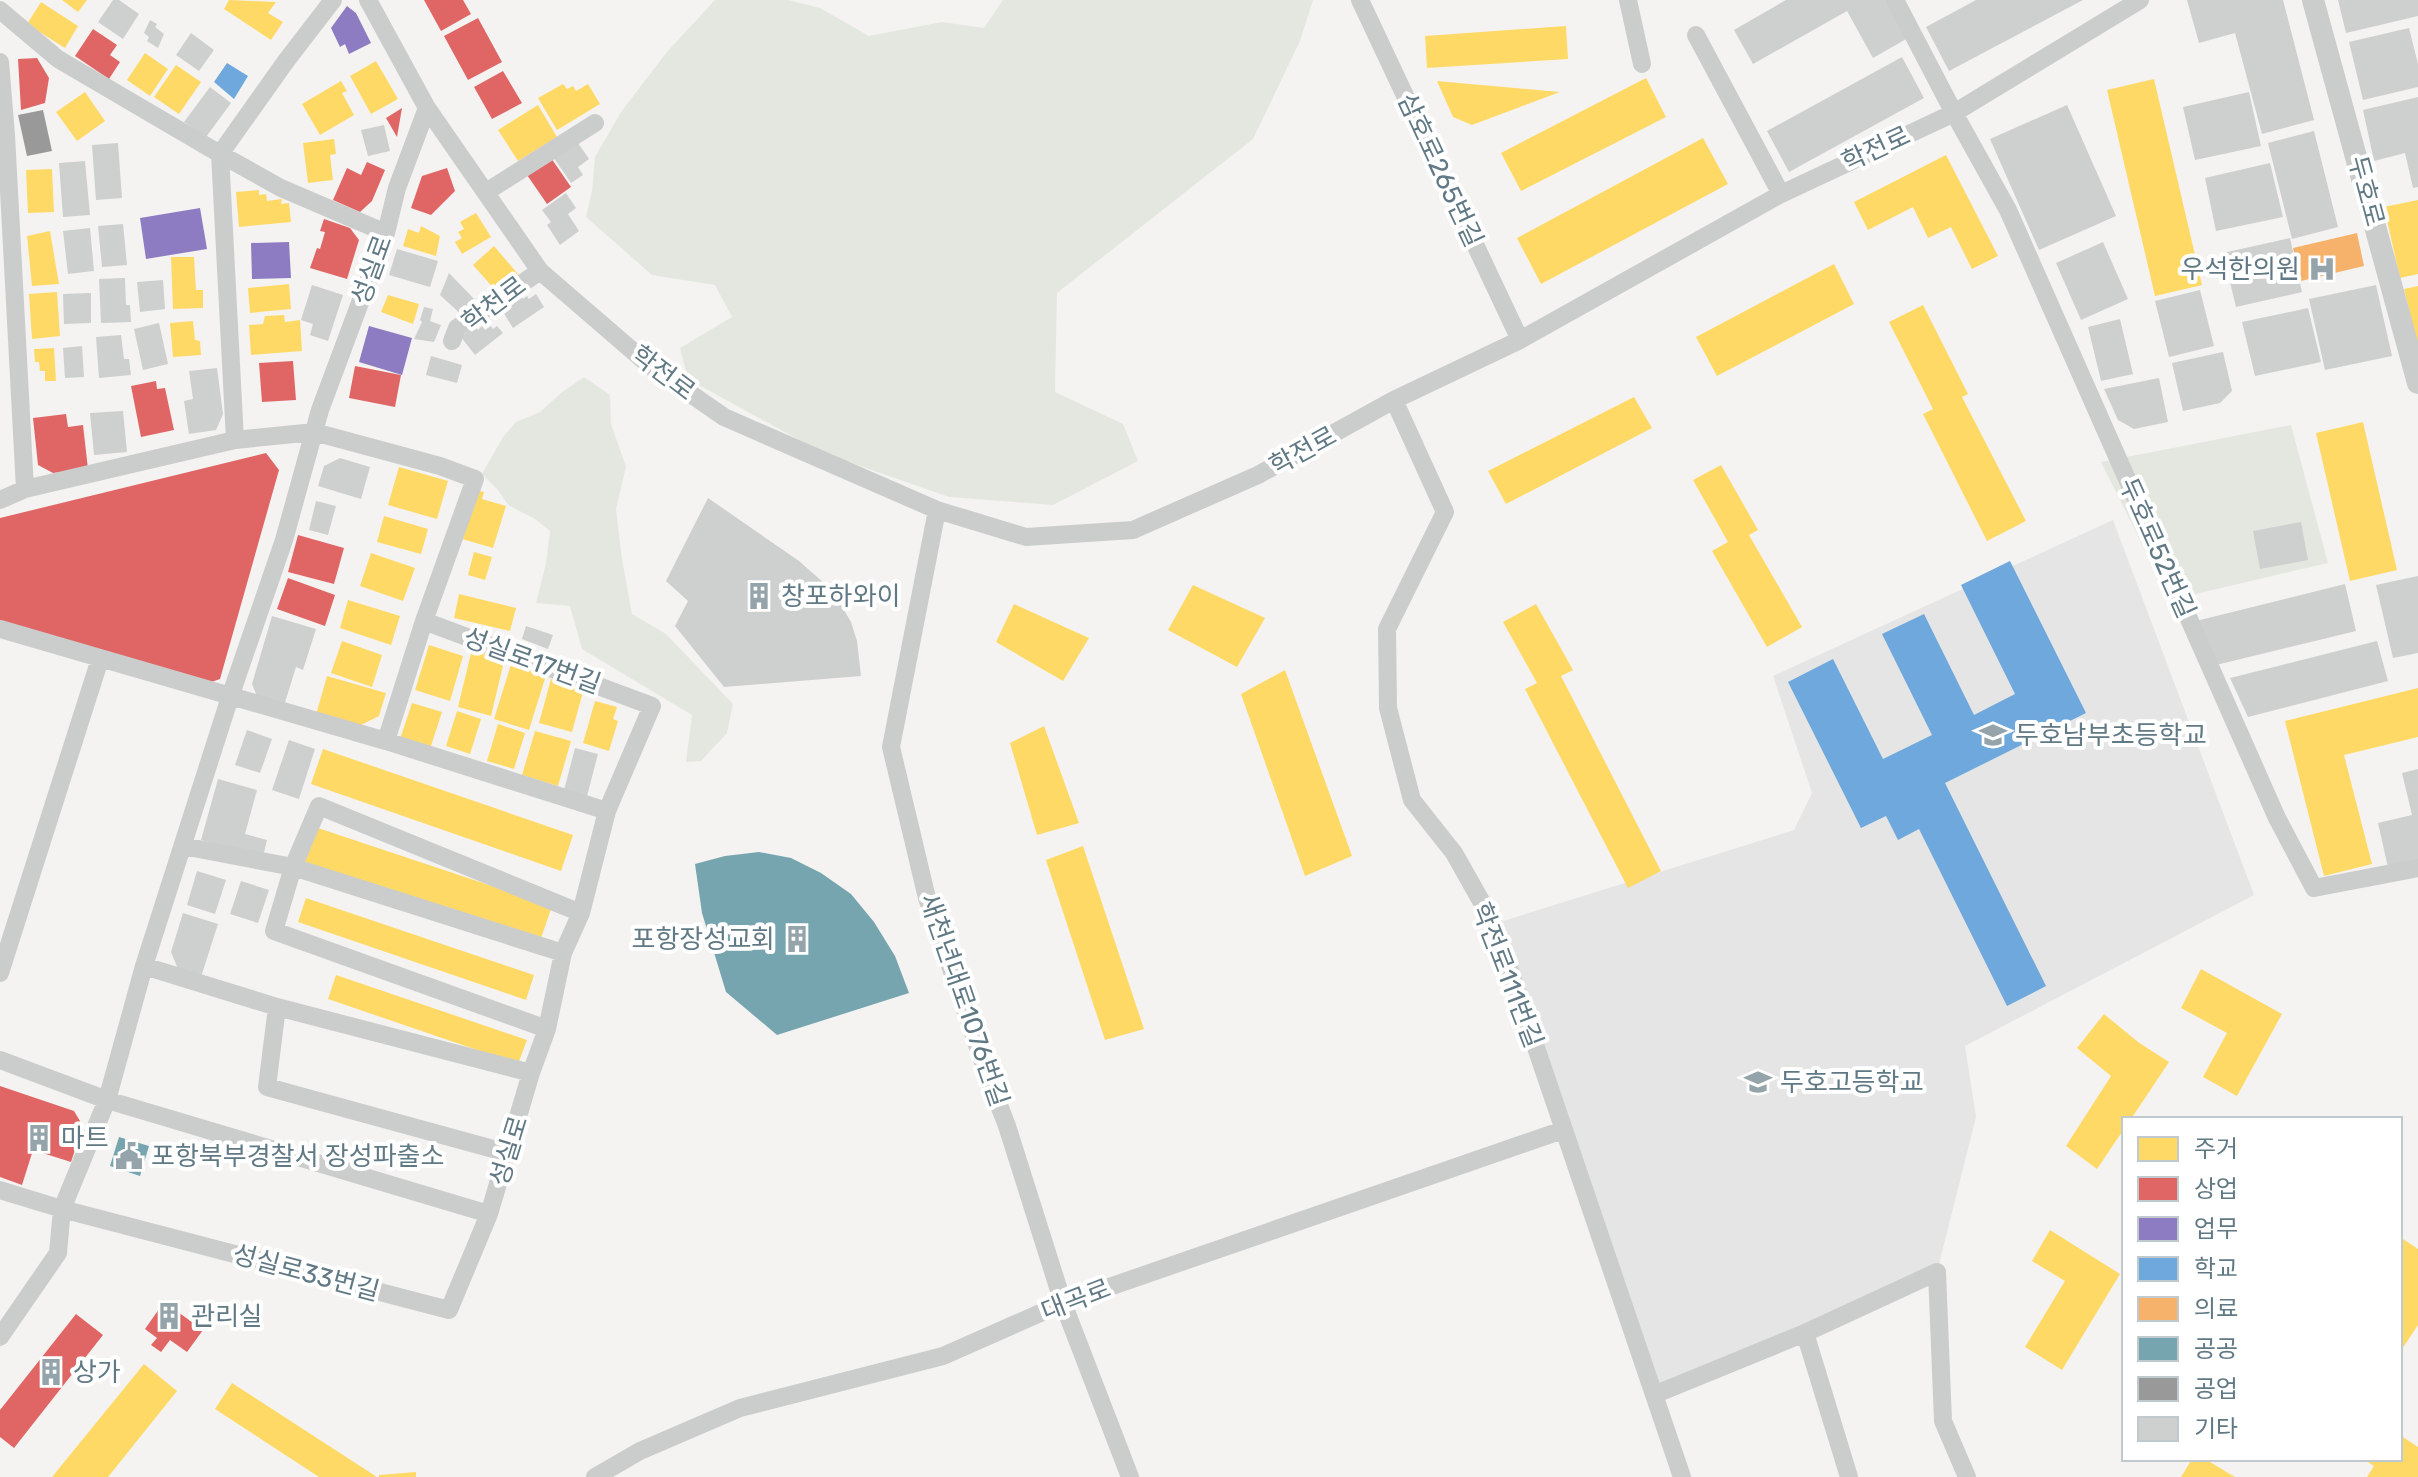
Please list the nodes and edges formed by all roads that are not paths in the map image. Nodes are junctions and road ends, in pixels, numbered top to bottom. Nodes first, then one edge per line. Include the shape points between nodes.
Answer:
1 (333, 0) edge
2 (368, 0) edge
3 (1360, 0) edge
4 (1628, 0) edge
5 (1895, 0) edge
6 (2140, 0) edge
7 (2313, 0) edge
8 (0, 10) edge
9 (1696, 35) dead end
10 (0, 62) edge
11 (1642, 64) dead end
12 (427, 108) junction
13 (1954, 113) junction
14 (595, 123) dead end
15 (220, 154) junction
16 (486, 192) junction
17 (1781, 194) junction
18 (386, 233) junction
19 (540, 271) junction
20 (6, 273) edge
21 (1520, 340) junction
22 (452, 341) dead end
23 (2418, 383) edge
24 (1394, 400) junction
25 (314, 432) junction
26 (235, 440) junction
27 (25, 489) junction
28 (0, 500) edge
29 (937, 510) junction
30 (424, 621) junction
31 (0, 629) edge
32 (100, 659) junction
33 (230, 697) junction
34 (386, 741) junction
35 (607, 811) junction
36 (183, 846) junction
37 (293, 867) junction
38 (2418, 868) edge
39 (581, 913) junction
40 (563, 953) junction
41 (144, 966) junction
42 (0, 973) edge
43 (277, 1007) junction
44 (547, 1029) junction
45 (0, 1060) edge
46 (531, 1073) junction
47 (107, 1100) junction
48 (1563, 1130) junction
49 (508, 1153) junction
50 (0, 1190) edge
51 (62, 1209) junction
52 (489, 1214) junction
53 (1063, 1303) junction
54 (1805, 1333) junction
55 (0, 1337) edge
56 (1656, 1394) junction
57 (595, 1477) edge
58 (1130, 1477) edge
59 (1682, 1477) edge
60 (1849, 1477) edge
61 (1967, 1477) edge

1 - 15 street
2 - 12 street, 학전로
3 - 21 street, 삼호로265번길
4 - 11 street
5 - 13 street
6 - 13 street, 학전로
7 - 23 street, 두호로
8 - 15 street via 58,59
9 - 17 street
10 - 20 street
12 - 16 street, 학전로
12 - 18 street, 성실로
13 - 17 street, 학전로
13 - 38 street, 두호로52번길 via 2008,210 2277,818 2314,888
14 - 16 street
15 - 18 street via 281,188
15 - 26 street
16 - 19 street, 학전로
17 - 21 street, 학전로
18 - 25 street, 성실로
19 - 22 street, 학천로 via 457,328
19 - 29 street, 학전로 via 649,365 724,417
20 - 27 street
21 - 24 street, 학전로
24 - 29 street, 학전로 via 1258,475 1133,530 1026,537
24 - 48 street, 학전로111번길 via 1445,512 1387,629 1388,708 1412,800 1454,853 1494,924
25 - 26 street
25 - 30 street via 475,479
25 - 33 street, 성실로 via 284,540
26 - 27 street
27 - 28 street
29 - 53 street, 새천년대로1076번길 via 891,747 927,898
30 - 34 street
30 - 35 street, 성실로17번길 via 652,706
31 - 32 street
32 - 33 street
32 - 42 street
33 - 34 street
33 - 36 street, 성실로
34 - 35 street
35 - 39 street, 성실로17번길
36 - 37 street
36 - 41 street, 성실로
37 - 39 street via 319,806
37 - 40 street
37 - 44 street via 274,931
39 - 40 street, 성실로17번길
40 - 44 street, 성실로
41 - 43 street
41 - 47 street, 성실로
43 - 46 street
43 - 49 street via 267,1087
44 - 46 street, 성실로
45 - 47 street
46 - 49 street, 성실로
47 - 51 street, 성실로
47 - 52 street, 성실로
48 - 53 street, 대곡로
48 - 56 street, 학전로111번길
49 - 52 street, 성실로
50 - 51 street
51 - 52 street, 성실로33번길 via 449,1310
51 - 55 street, 성실로 via 58,1253
53 - 57 street, 대곡로 via 943,1356 740,1408 640,1451
53 - 58 street, 새천년대로1076번길
54 - 56 street
54 - 60 street
54 - 61 street via 1937,1272 1943,1421
56 - 59 street, 학전로111번길

